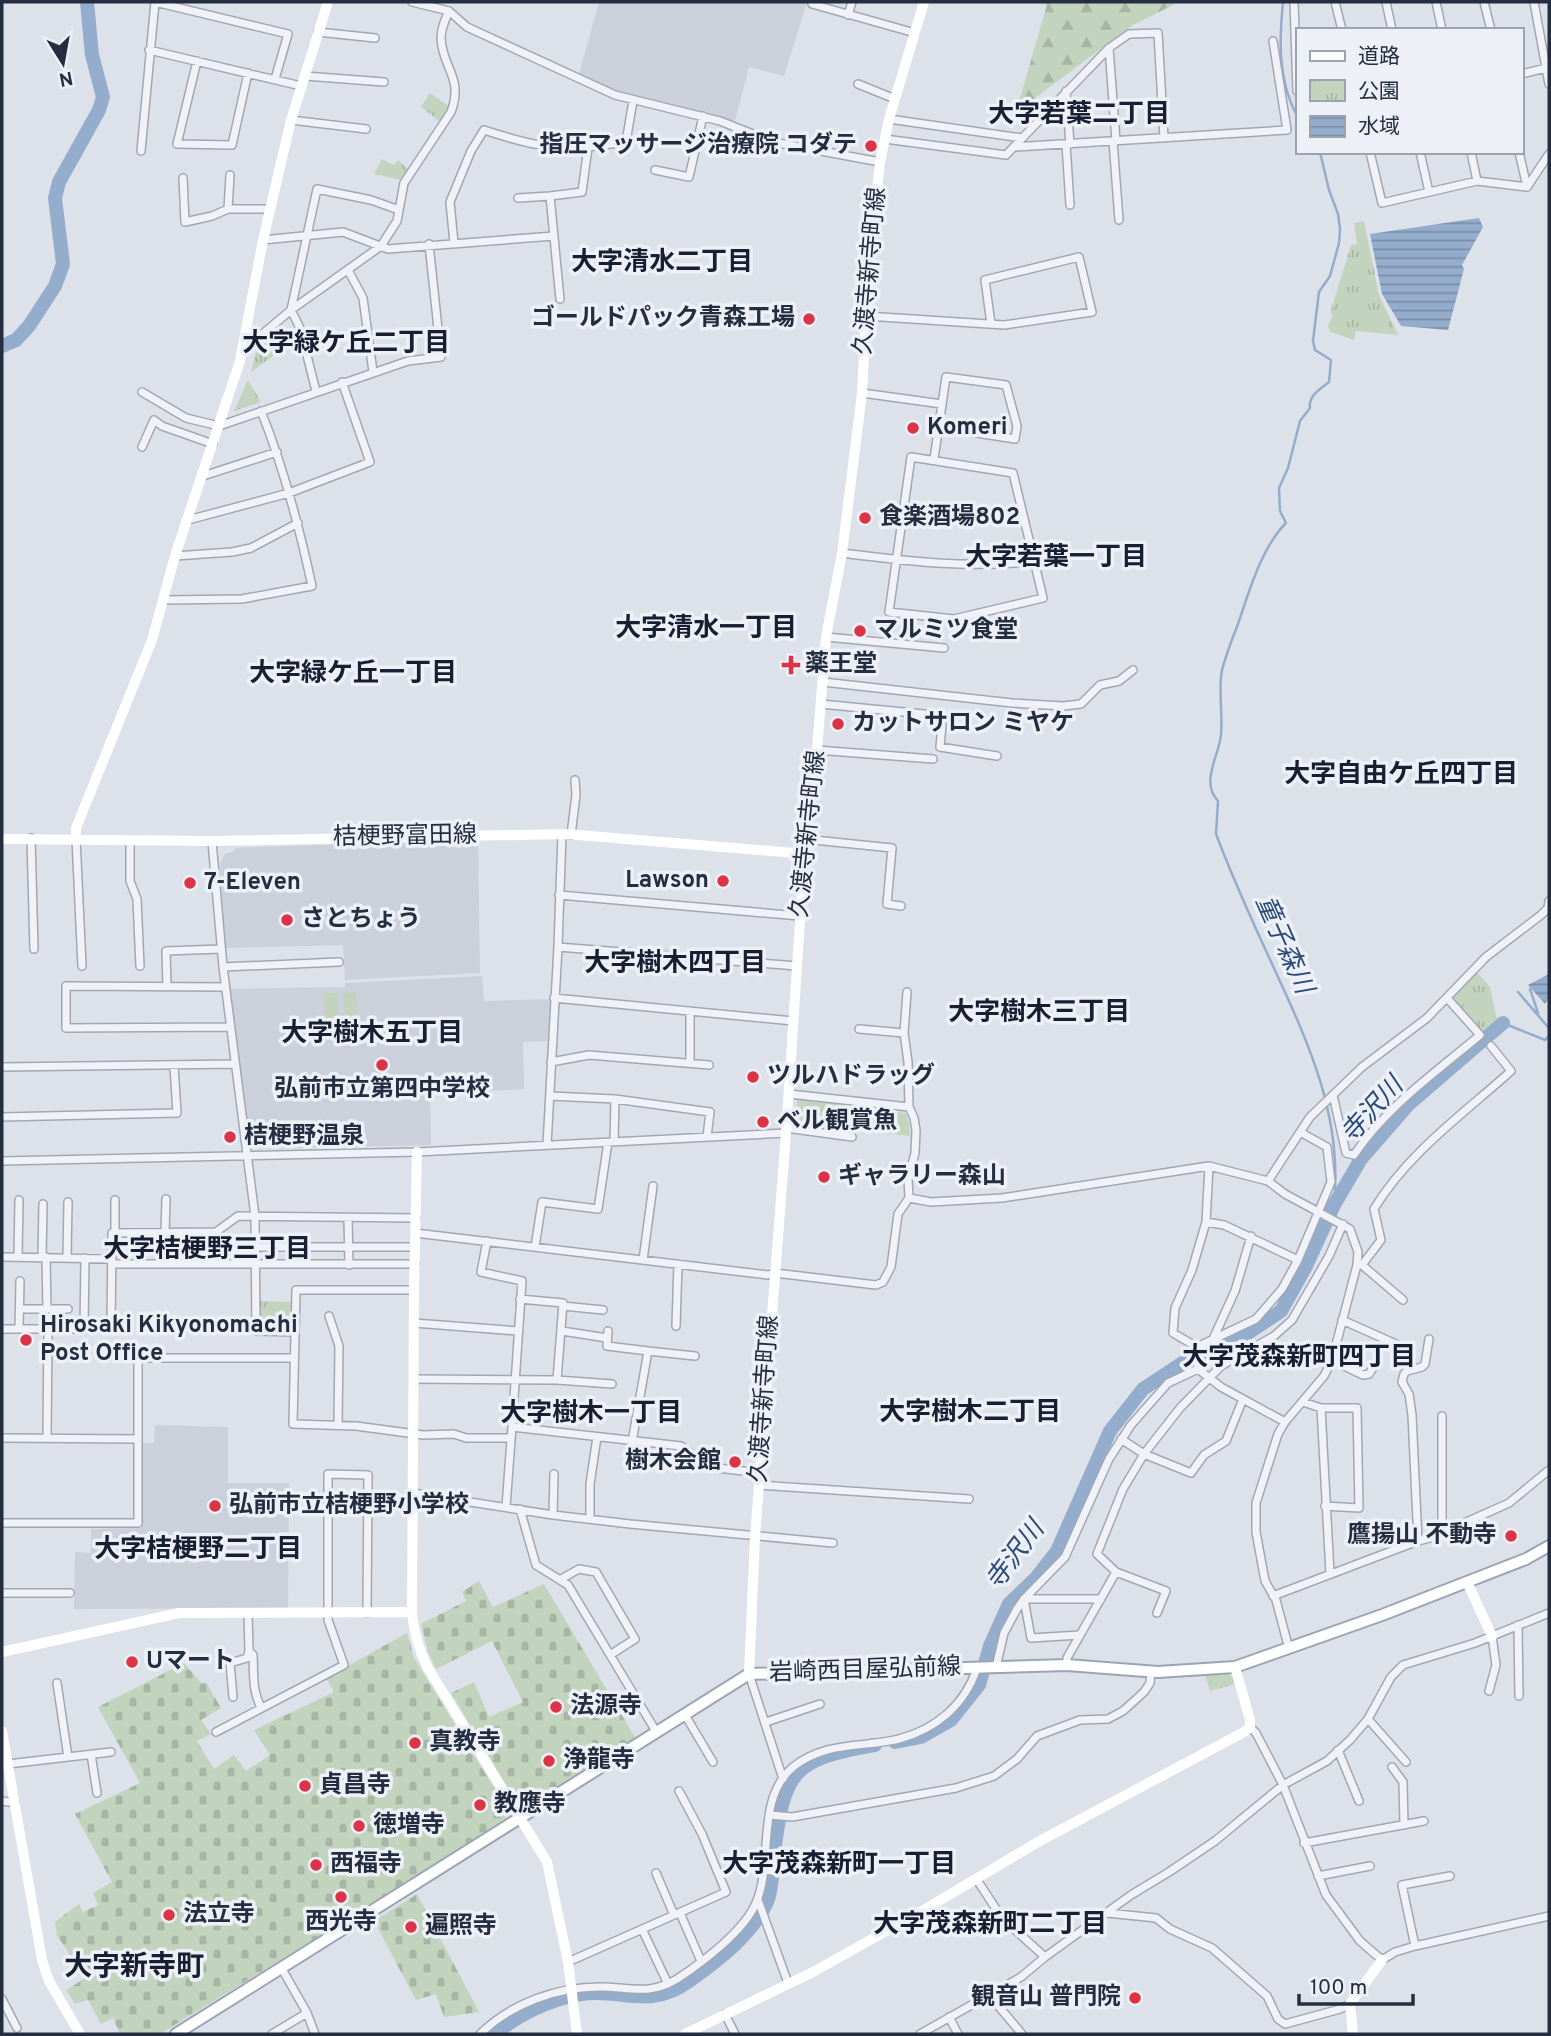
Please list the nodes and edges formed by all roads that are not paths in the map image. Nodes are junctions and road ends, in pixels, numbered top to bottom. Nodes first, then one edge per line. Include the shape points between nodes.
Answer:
1 (155, 2) edge
2 (328, 2) edge
3 (412, 2) edge
4 (813, 2) edge
5 (852, 2) edge
6 (924, 2) edge
7 (1294, 2) edge
8 (1335, 2) edge
9 (1385, 2) edge
10 (1436, 2) edge
11 (1484, 2) edge
12 (1534, 2) edge
13 (449, 11) junction
14 (848, 15) junction
15 (1342, 28) edge
16 (1392, 28) edge
17 (1442, 28) edge
18 (1490, 28) edge
19 (318, 32) junction
20 (915, 33) junction
21 (374, 38) dead end
22 (1273, 41) dead end
23 (1110, 48) junction
24 (149, 50) junction
25 (197, 61) junction
26 (1296, 61) edge
27 (1546, 68) junction
28 (248, 73) junction
29 (1523, 74) edge
30 (275, 79) junction
31 (303, 81) junction
32 (384, 82) dead end
33 (858, 84) dead end
34 (1549, 84) edge
35 (1066, 91) junction
36 (895, 99) junction
37 (633, 101) junction
38 (703, 116) junction
39 (889, 119) junction
40 (291, 120) junction
41 (366, 129) dead end
42 (1022, 138) junction
43 (1164, 138) junction
44 (885, 139) junction
45 (1115, 141) junction
46 (1068, 144) junction
47 (588, 147) junction
48 (1014, 147) junction
49 (141, 151) dead end
50 (1370, 154) edge
51 (1420, 154) edge
52 (1471, 154) edge
53 (1519, 154) edge
54 (1549, 154) edge
55 (880, 162) junction
56 (655, 170) dead end
57 (230, 176) dead end
58 (183, 178) dead end
59 (1477, 181) junction
60 (1527, 187) junction
61 (1429, 192) junction
62 (550, 196) junction
63 (518, 198) dead end
64 (1070, 205) dead end
65 (228, 209) junction
66 (270, 209) junction
67 (399, 210) junction
68 (1119, 220) dead end
69 (305, 236) junction
70 (554, 236) junction
71 (263, 240) junction
72 (454, 243) junction
73 (429, 244) junction
74 (381, 246) junction
75 (348, 270) junction
76 (560, 299) dead end
77 (290, 310) junction
78 (866, 316) junction
79 (991, 324) junction
80 (246, 338) junction
81 (373, 372) junction
82 (342, 383) junction
83 (316, 391) junction
84 (142, 392) dead end
85 (862, 393) junction
86 (942, 404) junction
87 (261, 411) junction
88 (219, 426) junction
89 (939, 427) junction
90 (213, 444) junction
91 (142, 447) dead end
92 (276, 452) junction
93 (934, 459) junction
94 (203, 476) junction
95 (289, 493) junction
96 (904, 507) junction
97 (188, 520) junction
98 (1023, 521) junction
99 (298, 523) junction
100 (842, 553) junction
101 (175, 556) junction
102 (897, 559) junction
103 (1034, 561) junction
104 (165, 600) junction
105 (826, 637) junction
106 (944, 648) dead end
107 (1133, 670) dead end
108 (822, 682) junction
109 (821, 704) junction
110 (817, 750) junction
111 (997, 756) dead end
112 (933, 759) dead end
113 (575, 780) dead end
114 (566, 834) junction
115 (31, 838) junction
116 (2, 839) edge
117 (76, 839) junction
118 (130, 840) junction
119 (212, 841) junction
120 (805, 846) junction
121 (559, 895) junction
122 (1549, 901) edge
123 (901, 906) dead end
124 (800, 916) junction
125 (558, 947) junction
126 (34, 949) dead end
127 (221, 949) junction
128 (340, 962) dead end
129 (82, 966) dead end
130 (140, 966) dead end
131 (797, 966) junction
132 (223, 967) junction
133 (225, 986) junction
134 (167, 987) junction
135 (907, 992) dead end
136 (554, 998) junction
137 (1447, 998) junction
138 (690, 1011) junction
139 (793, 1021) junction
140 (230, 1027) junction
141 (859, 1029) dead end
142 (904, 1033) junction
143 (1491, 1046) dead end
144 (551, 1062) junction
145 (690, 1063) junction
146 (235, 1064) junction
147 (709, 1065) dead end
148 (174, 1066) junction
149 (2, 1067) edge
150 (789, 1094) junction
151 (550, 1096) junction
152 (1332, 1096) junction
153 (615, 1099) junction
154 (909, 1107) junction
155 (2, 1118) edge
156 (786, 1131) junction
157 (1300, 1132) junction
158 (708, 1137) junction
159 (852, 1137) dead end
160 (611, 1142) junction
161 (547, 1145) junction
162 (417, 1152) junction
163 (246, 1156) junction
164 (2, 1161) edge
165 (1209, 1166) junction
166 (1268, 1181) junction
167 (653, 1185) dead end
168 (909, 1198) junction
169 (166, 1199) dead end
170 (19, 1200) dead end
171 (115, 1200) dead end
172 (68, 1202) dead end
173 (43, 1205) dead end
174 (1321, 1213) junction
175 (255, 1216) junction
176 (348, 1217) junction
177 (416, 1218) junction
178 (1206, 1222) junction
179 (1341, 1223) junction
180 (115, 1233) junction
181 (165, 1233) junction
182 (415, 1233) junction
183 (1251, 1237) junction
184 (487, 1241) junction
185 (255, 1247) junction
186 (348, 1247) junction
187 (415, 1247) junction
188 (535, 1247) junction
189 (2, 1256) edge
190 (18, 1256) junction
191 (44, 1257) junction
192 (67, 1258) junction
193 (85, 1258) junction
194 (643, 1260) junction
195 (1298, 1260) junction
196 (112, 1261) junction
197 (415, 1264) junction
198 (678, 1264) junction
199 (256, 1265) junction
200 (349, 1265) junction
201 (1360, 1265) junction
202 (775, 1273) junction
203 (20, 1281) dead end
204 (414, 1290) junction
205 (520, 1299) junction
206 (1403, 1300) dead end
207 (563, 1306) junction
208 (20, 1309) junction
209 (47, 1309) junction
210 (68, 1309) dead end
211 (603, 1310) dead end
212 (329, 1315) dead end
213 (1342, 1320) junction
214 (414, 1324) junction
215 (676, 1326) dead end
216 (2, 1329) edge
217 (19, 1329) junction
218 (48, 1329) junction
219 (84, 1329) junction
220 (518, 1331) junction
221 (562, 1331) junction
222 (295, 1332) junction
223 (1213, 1339) junction
224 (1429, 1339) dead end
225 (1197, 1349) junction
226 (1408, 1349) dead end
227 (648, 1351) junction
228 (695, 1356) dead end
229 (294, 1359) junction
230 (1332, 1360) junction
231 (1198, 1368) junction
232 (1373, 1368) dead end
233 (414, 1379) junction
234 (1209, 1379) junction
235 (517, 1380) junction
236 (557, 1380) junction
237 (612, 1384) dead end
238 (1243, 1399) junction
239 (1303, 1402) junction
240 (1321, 1408) junction
241 (1442, 1416) dead end
242 (1285, 1422) junction
243 (338, 1425) junction
244 (512, 1427) junction
245 (413, 1434) junction
246 (597, 1437) junction
247 (2, 1438) edge
248 (47, 1438) junction
249 (511, 1438) junction
250 (138, 1439) junction
251 (1121, 1439) junction
252 (632, 1442) junction
253 (1144, 1454) junction
254 (1549, 1470) edge
255 (760, 1473) junction
256 (554, 1475) dead end
257 (759, 1485) junction
258 (413, 1493) junction
259 (969, 1499) dead end
260 (1325, 1506) junction
261 (506, 1507) junction
262 (520, 1509) junction
263 (552, 1515) junction
264 (590, 1518) junction
265 (2, 1523) edge
266 (1442, 1535) junction
267 (755, 1537) junction
268 (1418, 1541) junction
269 (833, 1543) dead end
270 (1549, 1546) edge
271 (1116, 1572) junction
272 (1330, 1573) junction
273 (561, 1579) junction
274 (1467, 1582) junction
275 (2, 1593) edge
276 (70, 1593) dead end
277 (1273, 1596) junction
278 (1024, 1599) junction
279 (1101, 1600) junction
280 (412, 1612) junction
281 (248, 1613) junction
282 (328, 1613) junction
283 (367, 1613) junction
284 (1157, 1613) dead end
285 (1549, 1613) edge
286 (1518, 1625) junction
287 (1080, 1635) junction
288 (1492, 1636) junction
289 (1289, 1649) junction
290 (249, 1651) junction
291 (2, 1652) edge
292 (610, 1655) junction
293 (1067, 1665) junction
294 (994, 1667) junction
295 (1235, 1667) junction
296 (979, 1668) junction
297 (1151, 1671) junction
298 (749, 1674) junction
299 (57, 1683) dead end
300 (1489, 1690) dead end
301 (1519, 1696) dead end
302 (233, 1697) dead end
303 (820, 1704) dead end
304 (261, 1707) junction
305 (685, 1716) junction
306 (1367, 1719) junction
307 (766, 1722) junction
308 (1250, 1727) junction
309 (2, 1731) edge
310 (216, 1732) dead end
311 (657, 1733) junction
312 (1338, 1750) junction
313 (111, 1752) dead end
314 (91, 1755) junction
315 (68, 1758) junction
316 (713, 1762) dead end
317 (1406, 1762) dead end
318 (8, 1764) junction
319 (1392, 1767) dead end
320 (783, 1779) junction
321 (1283, 1786) junction
322 (679, 1791) dead end
323 (97, 1793) dead end
324 (2, 1801) edge
325 (1359, 1801) dead end
326 (15, 1803) junction
327 (771, 1815) junction
328 (521, 1818) junction
329 (1424, 1821) dead end
330 (1404, 1825) junction
331 (1304, 1843) junction
332 (829, 1863) dead end
333 (1370, 1866) dead end
334 (763, 1870) junction
335 (656, 1874) dead end
336 (1318, 1876) junction
337 (1450, 1876) dead end
338 (977, 1880) junction
339 (757, 1899) junction
340 (1107, 1913) junction
341 (677, 1914) junction
342 (1549, 1916) edge
343 (642, 1929) junction
344 (1415, 1946) junction
345 (1045, 1957) junction
346 (1382, 1960) junction
347 (701, 1961) junction
348 (568, 1962) junction
349 (282, 1969) junction
350 (788, 1983) junction
351 (668, 1984) junction
352 (571, 1990) junction
353 (989, 1995) junction
354 (2, 1999) edge
355 (1350, 2004) junction
356 (307, 2013) junction
357 (725, 2014) junction
358 (949, 2017) junction
359 (17, 2028) dead end
360 (80, 2034) edge
361 (176, 2034) edge
362 (272, 2034) edge
363 (315, 2034) edge
364 (480, 2034) edge
365 (577, 2034) edge
366 (685, 2034) edge
367 (735, 2034) edge
368 (920, 2034) edge
369 (958, 2034) edge
370 (1022, 2034) edge
371 (1353, 2034) edge

1 - 24 street
1 - 30 street via 288,34
2 - 19 street
3 - 13 street
4 - 14 street
5 - 14 street
6 - 20 street, 久渡寺新寺町線
7 - 26 street
8 - 15 street
9 - 16 street
10 - 17 street
11 - 18 street
12 - 27 street
13 - 37 street via 467,27
13 - 67 street via 441,38 454,76 455,102 404,183
14 - 20 street
19 - 21 street
19 - 31 street
20 - 36 street, 久渡寺新寺町線
22 - 43 street via 1287,130
23 - 35 street
23 - 43 street via 1129,34 1158,33
23 - 45 street
24 - 25 street
24 - 49 street
25 - 28 street
25 - 28 street via 177,144 232,145
27 - 29 street
27 - 34 street
28 - 30 street
30 - 31 street
31 - 32 street
31 - 40 street
33 - 36 street
35 - 42 street
35 - 46 street
36 - 39 street, 久渡寺新寺町線
37 - 38 street
37 - 47 street via 626,142
38 - 55 street via 773,142
38 - 56 street via 689,177
39 - 42 street
39 - 44 street, 久渡寺新寺町線
40 - 41 street
40 - 66 street
42 - 48 street
43 - 45 street
44 - 48 street via 1006,155
44 - 55 street, 久渡寺新寺町線
45 - 46 street
45 - 68 street
46 - 48 street
46 - 64 street
47 - 62 street via 582,192
47 - 72 street via 532,145 484,130 450,202
50 - 61 street via 1382,203
51 - 61 street
52 - 59 street
53 - 60 street
54 - 60 street
55 - 78 street, 久渡寺新寺町線
57 - 65 street
58 - 65 street via 185,222
59 - 60 street
59 - 61 street
62 - 63 street
62 - 70 street
65 - 66 street
66 - 71 street
67 - 69 street via 317,189
67 - 74 street
69 - 71 street
69 - 74 street via 343,232
69 - 77 street
70 - 72 street
70 - 76 street
71 - 80 street
72 - 73 street
73 - 74 street
73 - 81 street via 441,357
74 - 75 street
75 - 77 street
75 - 81 street via 363,298
77 - 80 street via 260,336
77 - 83 street via 300,328
78 - 79 street
78 - 85 street, 久渡寺新寺町線
79 - 79 street via 1092,312 1079,257 985,280
80 - 88 street
81 - 82 street
82 - 83 street
82 - 95 street via 370,462
83 - 87 street
84 - 88 street via 186,418
85 - 86 street
85 - 100 street, 久渡寺新寺町線
86 - 89 street
86 - 89 street via 946,377 1006,385 1017,426 1015,439
87 - 88 street
87 - 92 street
88 - 90 street
89 - 93 street
90 - 91 street via 154,420
90 - 94 street
92 - 94 street
92 - 95 street
93 - 96 street via 911,457
93 - 98 street via 1013,473
94 - 97 street
95 - 97 street
95 - 99 street
96 - 98 street
96 - 102 street
97 - 101 street
98 - 103 street
99 - 101 street via 251,548
99 - 104 street via 312,586 250,598
100 - 102 street
100 - 105 street, 久渡寺新寺町線
101 - 104 street
102 - 103 street
102 - 103 street via 889,612 954,619 1043,598
104 - 117 street via 76,828
105 - 106 street
105 - 108 street, 久渡寺新寺町線
107 - 108 street via 1119,681 1100,685 1081,704 1063,706
108 - 109 street, 久渡寺新寺町線
109 - 110 street, 久渡寺新寺町線
109 - 111 street via 934,715 942,724 940,747
110 - 112 street
110 - 120 street, 久渡寺新寺町線
113 - 114 street
114 - 119 street, 桔梗野富田線
114 - 120 street, 桔梗野富田線 via 794,853
114 - 121 street
115 - 116 street, 桔梗野富田線
115 - 117 street, 桔梗野富田線
115 - 126 street
117 - 118 street, 桔梗野富田線
117 - 129 street
118 - 119 street, 桔梗野富田線
118 - 130 street
119 - 127 street
120 - 123 street via 814,840 892,848 887,904
120 - 124 street, 久渡寺新寺町線
121 - 124 street
121 - 125 street
122 - 137 street via 1541,915 1486,957
124 - 131 street, 久渡寺新寺町線
125 - 131 street
125 - 136 street
127 - 132 street
127 - 134 street via 166,951
128 - 132 street
131 - 139 street, 久渡寺新寺町線
132 - 133 street
133 - 134 street
133 - 140 street
134 - 140 street via 66,986 66,1027
135 - 142 street
136 - 138 street
136 - 144 street
137 - 152 street
137 - 152 street via 1480,1035 1402,1100 1354,1155 1346,1153
138 - 139 street
138 - 145 street
139 - 150 street, 久渡寺新寺町線
140 - 146 street
141 - 142 street
142 - 154 street
143 - 201 street via 1511,1071 1388,1186 1374,1209 1381,1240
144 - 145 street via 589,1055
144 - 151 street
145 - 147 street
146 - 148 street
146 - 163 street
148 - 149 street
148 - 155 street via 177,1113
150 - 154 street
150 - 156 street, 久渡寺新寺町線
151 - 153 street
151 - 161 street
152 - 157 street
153 - 158 street via 710,1112
153 - 160 street
154 - 168 street via 916,1130
156 - 158 street
156 - 159 street
156 - 202 street, 久渡寺新寺町線
157 - 166 street
157 - 174 street via 1327,1147 1331,1182
158 - 160 street
160 - 161 street
160 - 188 street via 598,1209 542,1202
161 - 162 street
162 - 163 street
162 - 177 street
163 - 164 street
163 - 175 street
165 - 166 street
165 - 168 street via 1002,1198 931,1202
165 - 178 street
166 - 174 street
167 - 194 street
168 - 202 street via 898,1214 891,1267 883,1282 876,1285
169 - 181 street
170 - 190 street
171 - 180 street
172 - 192 street
173 - 191 street
174 - 179 street
174 - 195 street
175 - 176 street
175 - 181 street via 238,1216 216,1232
175 - 185 street
176 - 177 street
176 - 186 street
177 - 182 street
178 - 183 street
178 - 225 street via 1175,1308 1173,1333
179 - 201 street via 1350,1229
179 - 234 street via 1292,1320 1274,1336 1221,1366
180 - 181 street
180 - 196 street
182 - 184 street
182 - 187 street
183 - 195 street
183 - 223 street
184 - 188 street
184 - 205 street via 481,1272 522,1281
185 - 186 street
185 - 199 street
186 - 187 street
186 - 200 street
187 - 197 street
188 - 194 street
189 - 190 street
190 - 191 street
191 - 192 street
191 - 209 street
192 - 193 street
193 - 196 street
193 - 219 street
194 - 198 street
195 - 223 street via 1282,1289 1256,1319
196 - 199 street
196 - 219 street via 111,1329
197 - 200 street
197 - 204 street
198 - 202 street
198 - 215 street
199 - 200 street
199 - 222 street via 256,1331
201 - 206 street
201 - 213 street
202 - 255 street, 久渡寺新寺町線
203 - 208 street
204 - 214 street
204 - 222 street via 296,1290
205 - 207 street
205 - 220 street
207 - 211 street
207 - 221 street
208 - 209 street
208 - 217 street
209 - 210 street
212 - 243 street via 339,1346
213 - 226 street
213 - 230 street
214 - 220 street
214 - 233 street
216 - 217 street
217 - 218 street
218 - 219 street
218 - 248 street
220 - 235 street
221 - 227 street via 608,1335 607,1346
221 - 236 street
222 - 229 street
223 - 225 street
224 - 268 street via 1425,1364 1407,1371 1402,1382 1412,1415
225 - 231 street
227 - 228 street
227 - 252 street
229 - 243 street via 293,1424
229 - 250 street via 138,1357
230 - 232 street via 1363,1375
230 - 239 street
231 - 234 street
231 - 251 street via 1168,1383
233 - 235 street
233 - 245 street
234 - 238 street
234 - 253 street
235 - 236 street
235 - 244 street
236 - 237 street
238 - 242 street
238 - 253 street via 1226,1441 1204,1455 1191,1473
239 - 240 street
239 - 242 street
240 - 260 street
240 - 260 street via 1357,1408 1359,1508
241 - 266 street
242 - 277 street via 1256,1503 1256,1532 1265,1581
243 - 245 street
244 - 246 street
244 - 249 street
245 - 249 street
245 - 258 street
246 - 252 street
246 - 264 street
247 - 248 street
248 - 250 street
249 - 261 street
250 - 265 street via 138,1523
251 - 253 street
251 - 278 street via 1065,1558
252 - 255 street via 681,1446 709,1467
253 - 271 street via 1123,1489 1097,1554
254 - 266 street via 1510,1503
255 - 257 street, 久渡寺新寺町線
256 - 263 street
257 - 259 street
257 - 267 street, 久渡寺新寺町線
258 - 261 street
258 - 280 street
260 - 272 street
261 - 262 street
262 - 263 street
262 - 273 street via 536,1565
263 - 264 street
264 - 267 street
266 - 268 street
267 - 269 street
267 - 298 street, 久渡寺新寺町線
268 - 272 street
270 - 274 main road, 岩崎西目屋弘前線
271 - 279 street
271 - 284 street via 1166,1591
272 - 277 street
273 - 292 street
273 - 292 street via 579,1569 596,1572 635,1639
274 - 288 street
274 - 289 main road, 岩崎西目屋弘前線
275 - 276 street
277 - 289 street
278 - 279 street
278 - 287 street via 1031,1638
278 - 294 street via 1004,1633
279 - 287 street
280 - 283 street
280 - 328 street via 424,1661
281 - 282 street
281 - 290 street
281 - 291 street via 179,1613
282 - 283 street
282 - 283 street via 328,1474 368,1475
282 - 304 street via 344,1665
285 - 286 street
286 - 288 street
286 - 301 street
287 - 293 street
288 - 300 street via 1496,1665
288 - 306 street via 1403,1665
289 - 295 main road, 岩崎西目屋弘前線
290 - 302 street via 247,1658 230,1662
290 - 304 street via 253,1655 254,1694
292 - 311 street
293 - 294 main road, 岩崎西目屋弘前線
293 - 297 main road, 岩崎西目屋弘前線
294 - 296 main road, 岩崎西目屋弘前線
295 - 297 main road, 岩崎西目屋弘前線
295 - 308 street
296 - 298 main road, 岩崎西目屋弘前線
296 - 320 street via 961,1700 944,1718 898,1739 826,1749 792,1768
297 - 327 street via 1144,1692 1123,1711 1108,1719 1080,1720 1037,1735 1017,1759 994,1776 956,1788 792,1817
298 - 305 main road, 岩崎西目屋弘前線
298 - 307 street
299 - 315 street
303 - 307 street
304 - 310 street
305 - 311 main road, 岩崎西目屋弘前線
305 - 316 street
306 - 312 street
306 - 317 street
307 - 320 street
308 - 321 street
308 - 338 street
309 - 318 street
311 - 328 main road, 岩崎西目屋弘前線
312 - 321 street
312 - 325 street
313 - 314 street
314 - 315 street
314 - 323 street
315 - 318 street
318 - 326 street
319 - 330 street via 1403,1782
320 - 327 street
321 - 331 street
321 - 340 street via 1215,1841
322 - 341 street via 726,1892
324 - 326 street
326 - 360 street via 44,1969
327 - 334 street
328 - 348 street via 547,1862
328 - 349 main road, 岩崎西目屋弘前線
329 - 330 street
330 - 331 street
331 - 336 street
332 - 334 street
333 - 336 street
334 - 339 street
335 - 341 street
336 - 346 street via 1342,1919
337 - 344 street via 1402,1885
338 - 345 street via 1002,1918
338 - 350 street
339 - 347 street via 750,1916
339 - 350 street
340 - 345 street
340 - 355 street via 1156,1918 1212,1948 1267,1997 1285,2024
341 - 343 street
341 - 347 street
342 - 344 street
343 - 348 street
343 - 351 street
344 - 346 street
345 - 353 street
346 - 355 street
347 - 351 street
348 - 352 street
349 - 356 street
349 - 361 main road, 岩崎西目屋弘前線
350 - 357 street
351 - 352 street via 628,1991 604,1987
352 - 364 street via 535,1999
352 - 365 street
353 - 358 street
353 - 370 street
354 - 359 street
355 - 371 street
356 - 362 street
356 - 363 street
357 - 366 street
357 - 367 street
358 - 368 street
358 - 369 street

